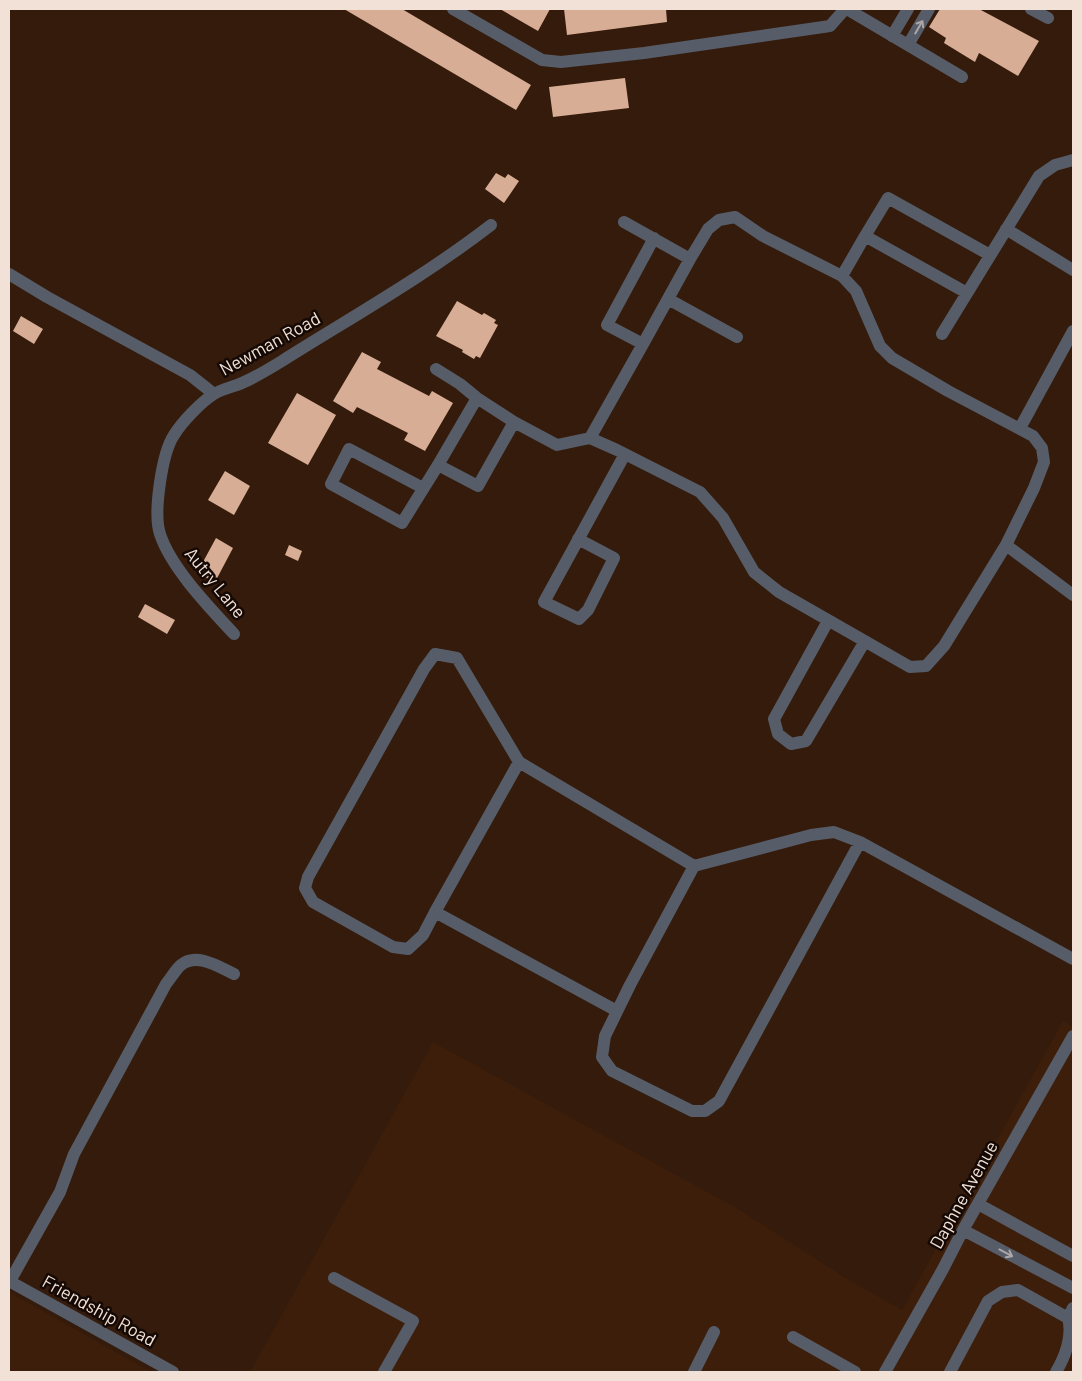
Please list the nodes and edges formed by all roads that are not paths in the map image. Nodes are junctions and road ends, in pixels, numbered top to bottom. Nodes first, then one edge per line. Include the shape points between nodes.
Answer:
1 (453, 9) edge
2 (846, 9) edge
3 (908, 9) edge
4 (929, 9) edge
5 (1031, 9) edge
6 (1048, 18) dead end
7 (892, 36) junction
8 (908, 45) junction
9 (962, 77) dead end
10 (1073, 160) edge
11 (624, 222) dead end
12 (491, 225) dead end
13 (1006, 230) junction
14 (865, 236) junction
15 (654, 238) junction
16 (990, 255) junction
17 (690, 259) junction
18 (1073, 270) edge
19 (9, 274) edge
20 (842, 276) junction
21 (967, 293) junction
22 (668, 299) junction
23 (1073, 331) edge
24 (942, 334) dead end
25 (737, 337) dead end
26 (643, 344) junction
27 (436, 369) dead end
28 (214, 394) junction
29 (477, 398) junction
30 (514, 422) junction
31 (1020, 428) junction
32 (590, 438) junction
33 (625, 454) junction
34 (438, 465) junction
35 (423, 488) junction
36 (578, 539) junction
37 (1006, 545) junction
38 (1073, 595) edge
39 (828, 621) junction
40 (234, 634) dead end
41 (865, 641) junction
42 (519, 762) junction
43 (860, 842) junction
44 (694, 866) junction
45 (435, 912) junction
46 (1073, 959) edge
47 (234, 974) dead end
48 (617, 1011) junction
49 (1073, 1036) edge
50 (978, 1204) junction
51 (963, 1230) junction
52 (1073, 1256) edge
53 (334, 1278) dead end
54 (9, 1281) edge
55 (1073, 1288) edge
56 (1071, 1313) edge
57 (714, 1332) dead end
58 (793, 1337) dead end
59 (173, 1372) edge
60 (384, 1372) edge
61 (694, 1372) edge
62 (855, 1372) edge
63 (885, 1372) edge
64 (950, 1372) edge
65 (1056, 1372) edge

1 - 2 street via 542,60 561,62 830,26
2 - 7 street
3 - 7 street
8 -> 4 street
5 - 6 street
7 - 8 street
8 - 9 street
10 - 13 street via 1054,165 1039,176
11 - 15 street
12 - 28 street, Newman Road via 456,252 268,370
13 - 16 street
13 - 18 street
14 - 16 street via 888,198
14 - 20 street
14 - 21 street
15 - 17 street
15 - 26 street via 607,324
16 - 21 street
17 - 20 street via 708,228 719,220 735,217 763,236
17 - 22 street
19 - 28 street, Newman Road via 190,375
20 - 31 street via 856,291 880,346 892,358
21 - 24 street
22 - 25 street
22 - 26 street
23 - 31 street
26 - 32 street
27 - 29 street
28 - 40 street, Autry Lane via 182,424 167,448 158,504 160,534 173,561
29 - 30 street
29 - 34 street
30 - 32 street via 557,445
30 - 34 street via 478,486
31 - 37 street via 1033,436 1042,448 1044,462
32 - 33 street
33 - 36 street
33 - 39 street via 700,492 723,518 754,572 779,592
34 - 35 street
35 - 35 street via 402,523 331,484 349,449
36 - 36 street via 544,602 579,619 588,610 614,558
37 - 38 street
37 - 41 street via 944,646 926,666 910,667
39 - 41 street
39 - 41 street via 774,720 778,734 791,744 806,741
42 - 44 street
42 - 45 street
42 - 45 street via 457,658 435,654 308,877 305,888 313,902 393,947 408,949 423,935
43 - 44 street via 834,832 811,835
43 - 46 street
43 - 48 street via 719,1101 705,1112 692,1111 612,1071 602,1056 604,1036
44 - 48 street
45 - 48 street
47 - 54 street via 209,962 196,960 182,964 166,984 74,1154 60,1192
49 - 50 street, Daphne Avenue
50 - 51 street, Daphne Avenue
50 - 52 street
51 -> 55 street
51 - 63 street, Daphne Avenue
53 - 60 street via 413,1321
54 - 59 street, Friendship Road
56 - 64 street via 1018,1290 1002,1292 988,1300
56 - 65 street via 1071,1329
57 - 61 street
58 - 62 street

